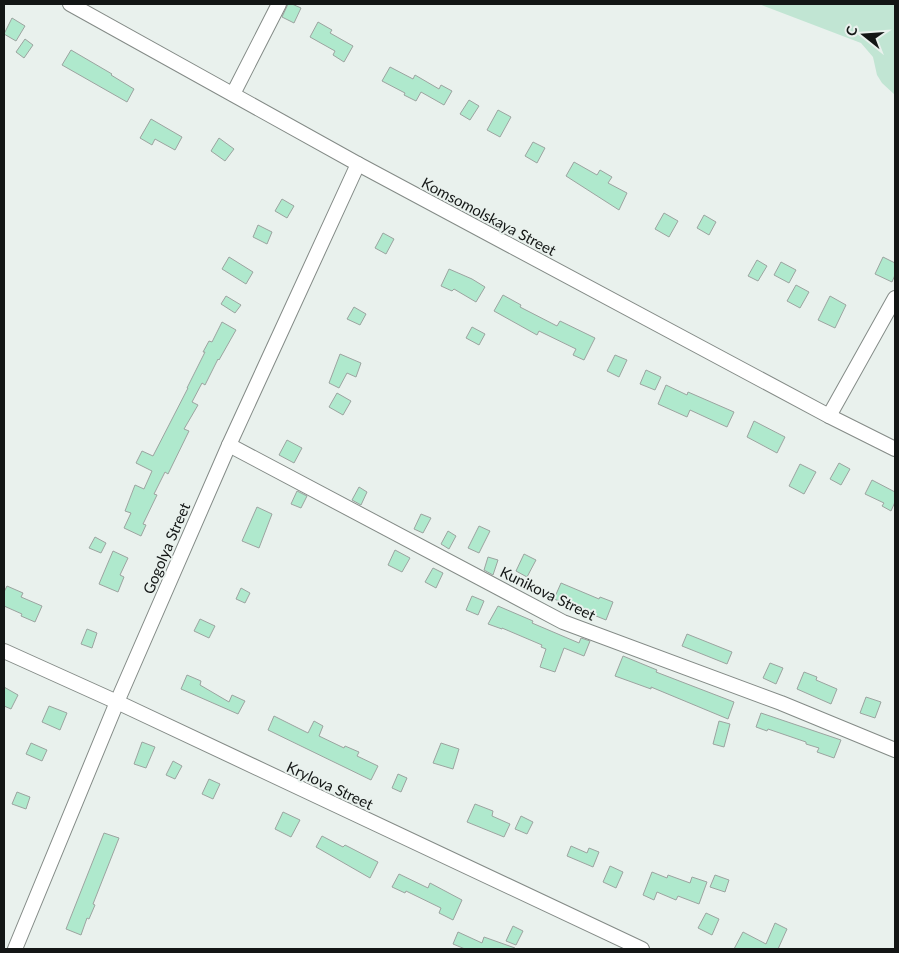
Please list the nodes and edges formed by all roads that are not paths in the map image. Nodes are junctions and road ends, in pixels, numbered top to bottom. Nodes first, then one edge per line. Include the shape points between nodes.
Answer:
1 (70, 4) edge
2 (279, 4) edge
3 (233, 94) junction
4 (358, 164) junction
5 (895, 298) edge
6 (829, 416) junction
7 (228, 446) junction
8 (895, 449) edge
9 (4, 651) edge
10 (117, 702) junction
11 (895, 750) edge
12 (15, 949) edge
13 (642, 949) edge

1 - 3 street, Komsomolskaya Street
2 - 3 street
3 - 4 street, Komsomolskaya Street
4 - 6 street, Komsomolskaya Street
4 - 7 street, Gogolya Street
5 - 6 street
6 - 8 street, Komsomolskaya Street
7 - 10 street, Gogolya Street
7 - 11 street, Kunikova Street via 563,622 781,703
9 - 10 street, Krylova Street
10 - 12 street, Gogolya Street
10 - 13 street, Krylova Street

